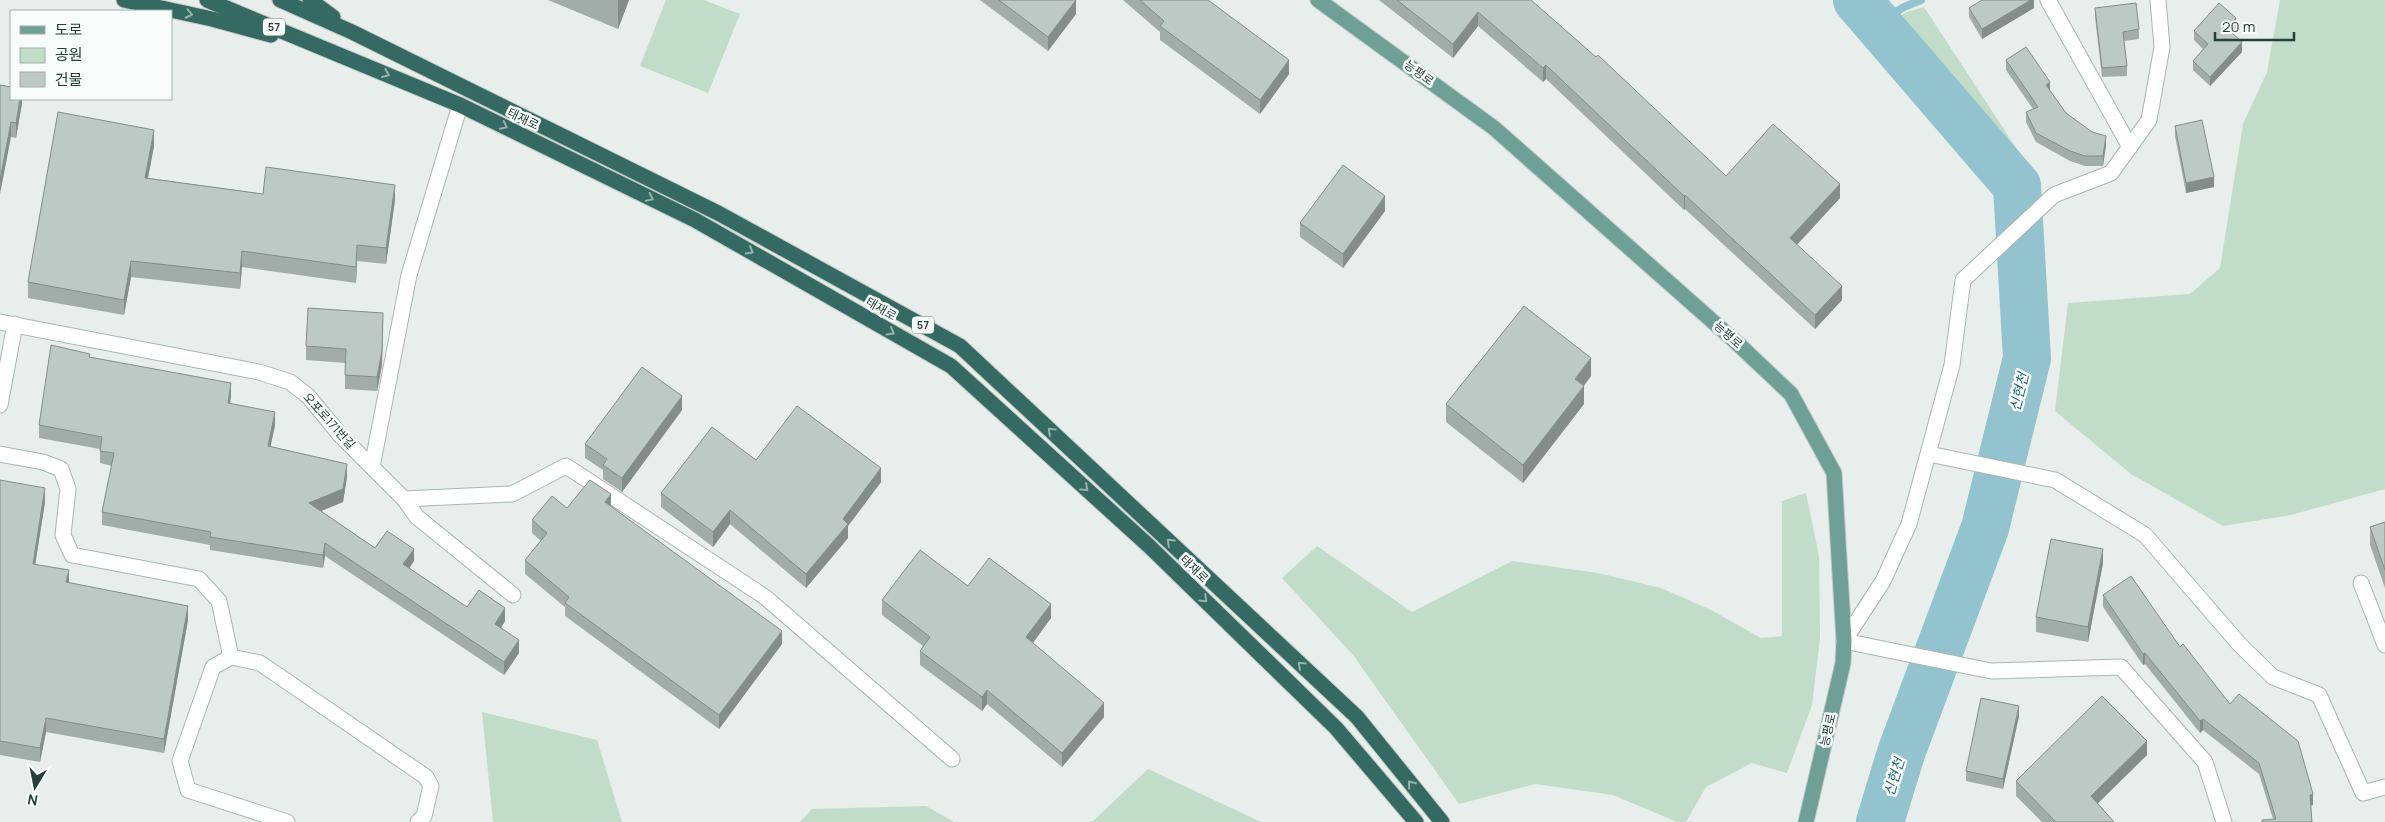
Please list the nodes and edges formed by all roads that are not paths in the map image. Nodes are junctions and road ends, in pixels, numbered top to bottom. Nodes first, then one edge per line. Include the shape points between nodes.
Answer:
1 (124, 0) edge
2 (207, 0) edge
3 (280, 0) edge
4 (310, 0) edge
5 (1318, 0) edge
6 (2048, 0) edge
7 (2158, 0) edge
8 (352, 32) junction
9 (341, 55) junction
10 (460, 105) junction
11 (2130, 147) junction
12 (7, 323) edge
13 (0, 405) edge
14 (0, 454) edge
15 (1928, 454) junction
16 (372, 467) junction
17 (404, 499) junction
18 (2362, 583) dead end
19 (513, 595) dead end
20 (1844, 641) junction
21 (2385, 645) edge
22 (231, 657) junction
23 (952, 759) dead end
24 (2385, 787) edge
25 (287, 822) edge
26 (418, 822) edge
27 (1416, 822) edge
28 (1442, 822) edge
29 (1806, 822) edge
30 (2224, 822) edge

1 -> 9 highway via 212,18
2 - 9 highway, 태재로 / 57
3 - 8 highway, 태재로 / 57
4 - 8 highway
5 - 20 main road, 능평로 via 1494,128 1791,394 1834,473
6 - 11 street
7 - 11 street via 2162,47 2149,120
28 -> 8 highway, 태재로 / 57 via 1357,718 960,346 718,213
9 -> 10 highway, 태재로 / 57
10 - 16 street via 409,276
10 -> 27 highway, 태재로 / 57 via 708,227 951,366 1149,546 1329,721
11 - 15 street via 2111,173 2054,195 1963,280 1952,365
12 - 13 street, 오포로171번길
12 - 16 street, 오포로171번길 via 259,372 290,382 308,396
14 - 22 street via 43,462 60,469 68,489 63,535 72,555 199,579 219,601
15 - 20 street via 1909,524 1887,572
15 - 24 street via 2055,480 2146,535 2240,645 2273,677 2319,695 2363,793
16 - 17 street, 오포로171번길
17 - 19 street, 오포로171번길 via 417,517
17 - 23 street via 512,494 566,466 765,597
18 - 21 street
20 - 29 main road, 능평로 via 1843,663
20 - 30 street via 1991,671 2121,667 2206,762
22 - 25 street via 213,667 180,761 188,790
22 - 26 street via 260,663 426,777 432,786 424,816

